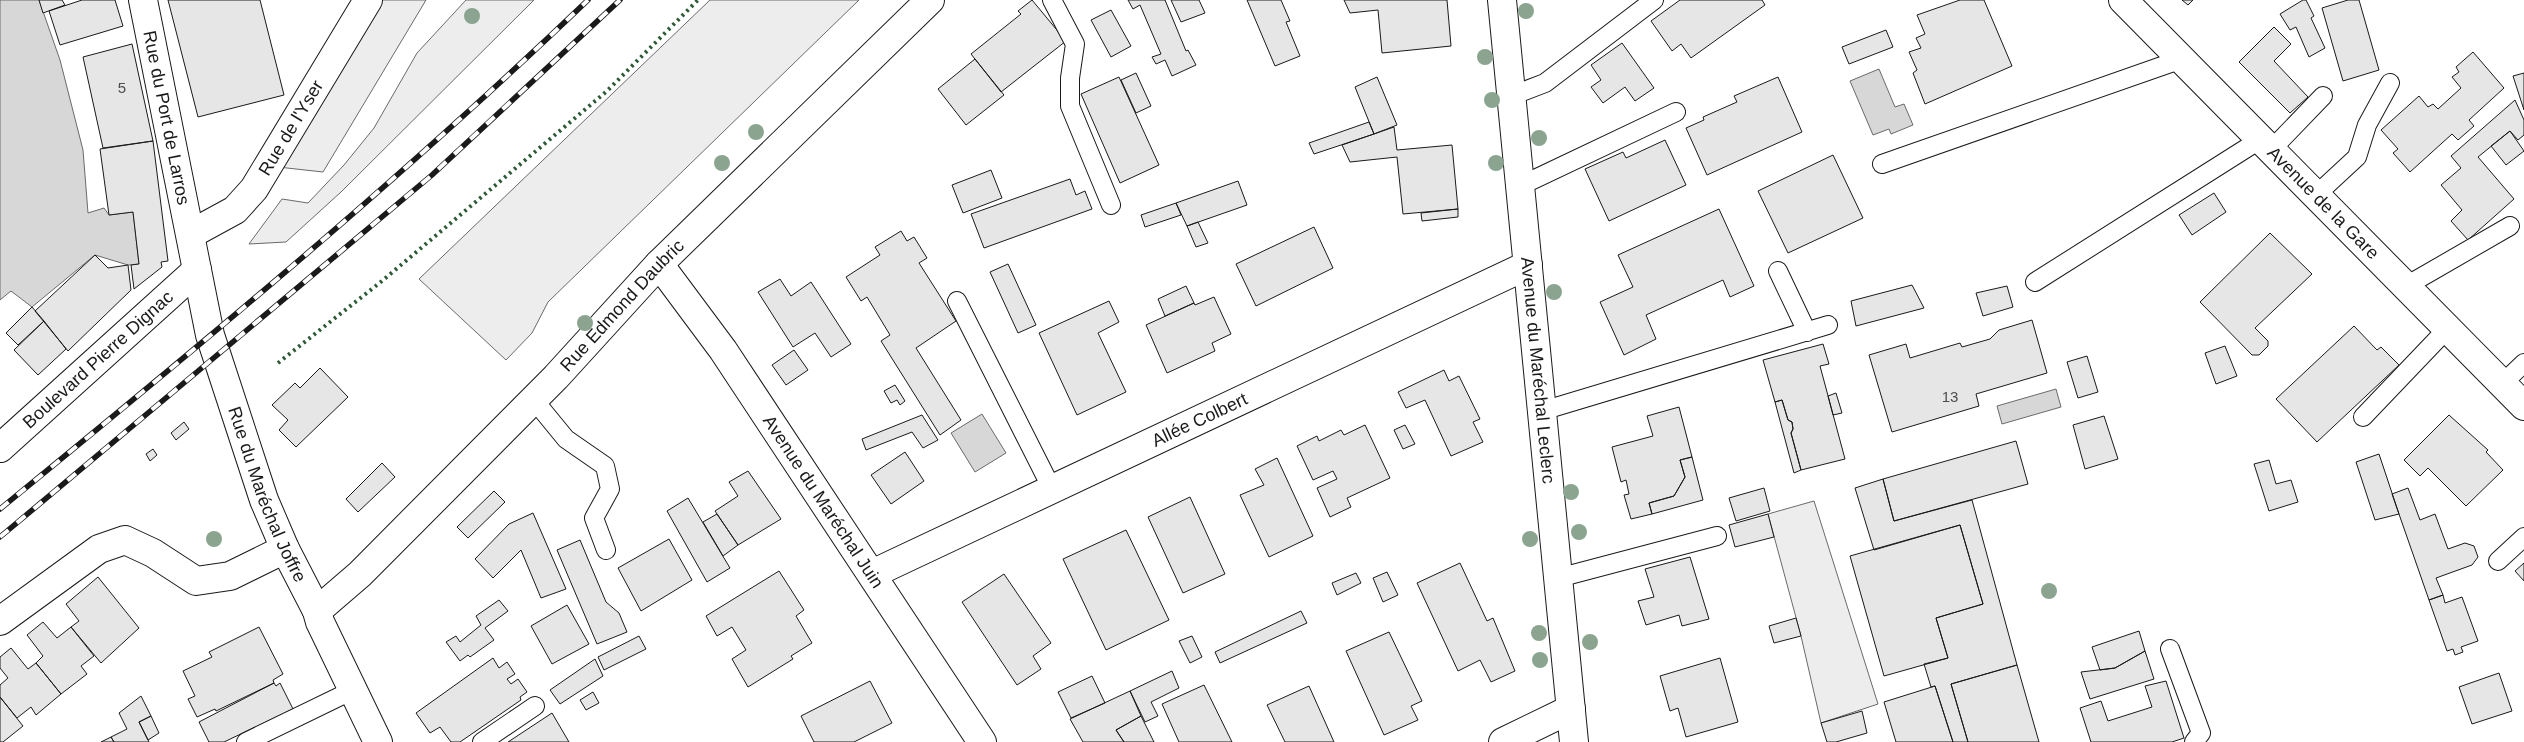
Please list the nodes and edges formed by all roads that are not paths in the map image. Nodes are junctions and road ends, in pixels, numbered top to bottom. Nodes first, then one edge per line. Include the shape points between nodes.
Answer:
1 (143, 0) edge
2 (368, 0) edge
3 (930, 0) edge
4 (1052, 0) edge
5 (1502, 0) edge
6 (1654, 0) edge
7 (2124, 0) edge
8 (2182, 59) junction
9 (2390, 84) dead end
10 (1511, 96) junction
11 (2323, 96) dead end
12 (1676, 112) dead end
13 (2266, 144) junction
14 (1882, 164) dead end
15 (1520, 186) junction
16 (2316, 195) junction
17 (1111, 205) dead end
18 (2510, 226) dead end
19 (191, 234) junction
20 (659, 264) junction
21 (1528, 265) junction
22 (197, 270) junction
23 (1778, 271) dead end
24 (2035, 282) dead end
25 (2406, 286) junction
26 (957, 301) dead end
27 (1828, 325) dead end
28 (2448, 328) junction
29 (1806, 332) junction
30 (2524, 363) edge
31 (2502, 384) junction
32 (534, 400) junction
33 (2524, 406) edge
34 (1542, 411) junction
35 (2363, 418) dead end
36 (0, 448) edge
37 (1052, 489) junction
38 (1717, 536) dead end
39 (2524, 537) edge
40 (284, 549) junction
41 (606, 550) dead end
42 (2498, 562) dead end
43 (872, 574) junction
44 (1558, 578) junction
45 (317, 611) junction
46 (0, 622) edge
47 (2170, 649) dead end
48 (353, 690) junction
49 (535, 706) dead end
50 (1571, 709) junction
51 (246, 742) edge
52 (378, 742) edge
53 (482, 742) edge
54 (982, 742) edge
55 (1503, 742) edge
56 (1574, 742) edge
57 (2194, 742) edge

1 - 19 street, Rue du Port de Larros
2 - 19 street, Rue de l'Yser via 254,189 235,210
3 - 20 street, Rue Edmond Daubric
4 - 17 lane via 1075,44 1070,106
5 - 10 street, Avenue du Maréchal Leclerc
6 - 10 lane via 1545,83
7 - 8 street, Avenue de la Gare
8 - 13 street, Avenue de la Gare
8 - 14 lane
9 - 16 lane via 2367,126 2357,157
10 - 15 street, Avenue du Maréchal Leclerc
11 - 13 lane
12 - 15 lane
13 - 16 street, Avenue de la Gare
13 - 24 lane
15 - 21 street, Avenue du Maréchal Leclerc
16 - 25 street, Avenue de la Gare
18 - 25 lane
19 - 22 street, Rue du Maréchal Joffre
20 - 32 street, Rue Edmond Daubric
20 - 43 street, Avenue du Maréchal Juin via 723,350
21 - 34 street, Avenue du Maréchal Leclerc
21 - 37 street, Allée Colbert
22 - 36 street, Boulevard Pierre Dignac
22 - 40 street, Rue du Maréchal Joffre via 210,336 264,500
23 - 29 lane
25 - 28 street, Avenue de la Gare
26 - 37 lane
27 - 29 lane
28 - 31 street, Avenue de la Gare
28 - 35 lane
29 - 34 lane
30 - 31 lane
31 - 33 street, Avenue de la Gare
32 - 41 lane via 566,439 605,466 610,489 594,518
32 - 45 street, Rue Edmond Daubric via 360,574
34 - 44 street, Avenue du Maréchal Leclerc
37 - 43 street, Allée Colbert
38 - 44 lane
39 - 42 lane
40 - 45 street, Rue du Maréchal Joffre
40 - 46 street via 230,576 196,581 154,553 125,540 99,549
43 - 54 street, Avenue du Maréchal Juin
44 - 50 street, Avenue du Maréchal Leclerc
45 - 48 street, Rue du Maréchal Joffre
47 - 57 lane via 2201,733
48 - 51 lane
48 - 52 street, Rue du Maréchal Joffre
49 - 53 lane
50 - 55 street
50 - 56 street, Avenue du Maréchal Leclerc

